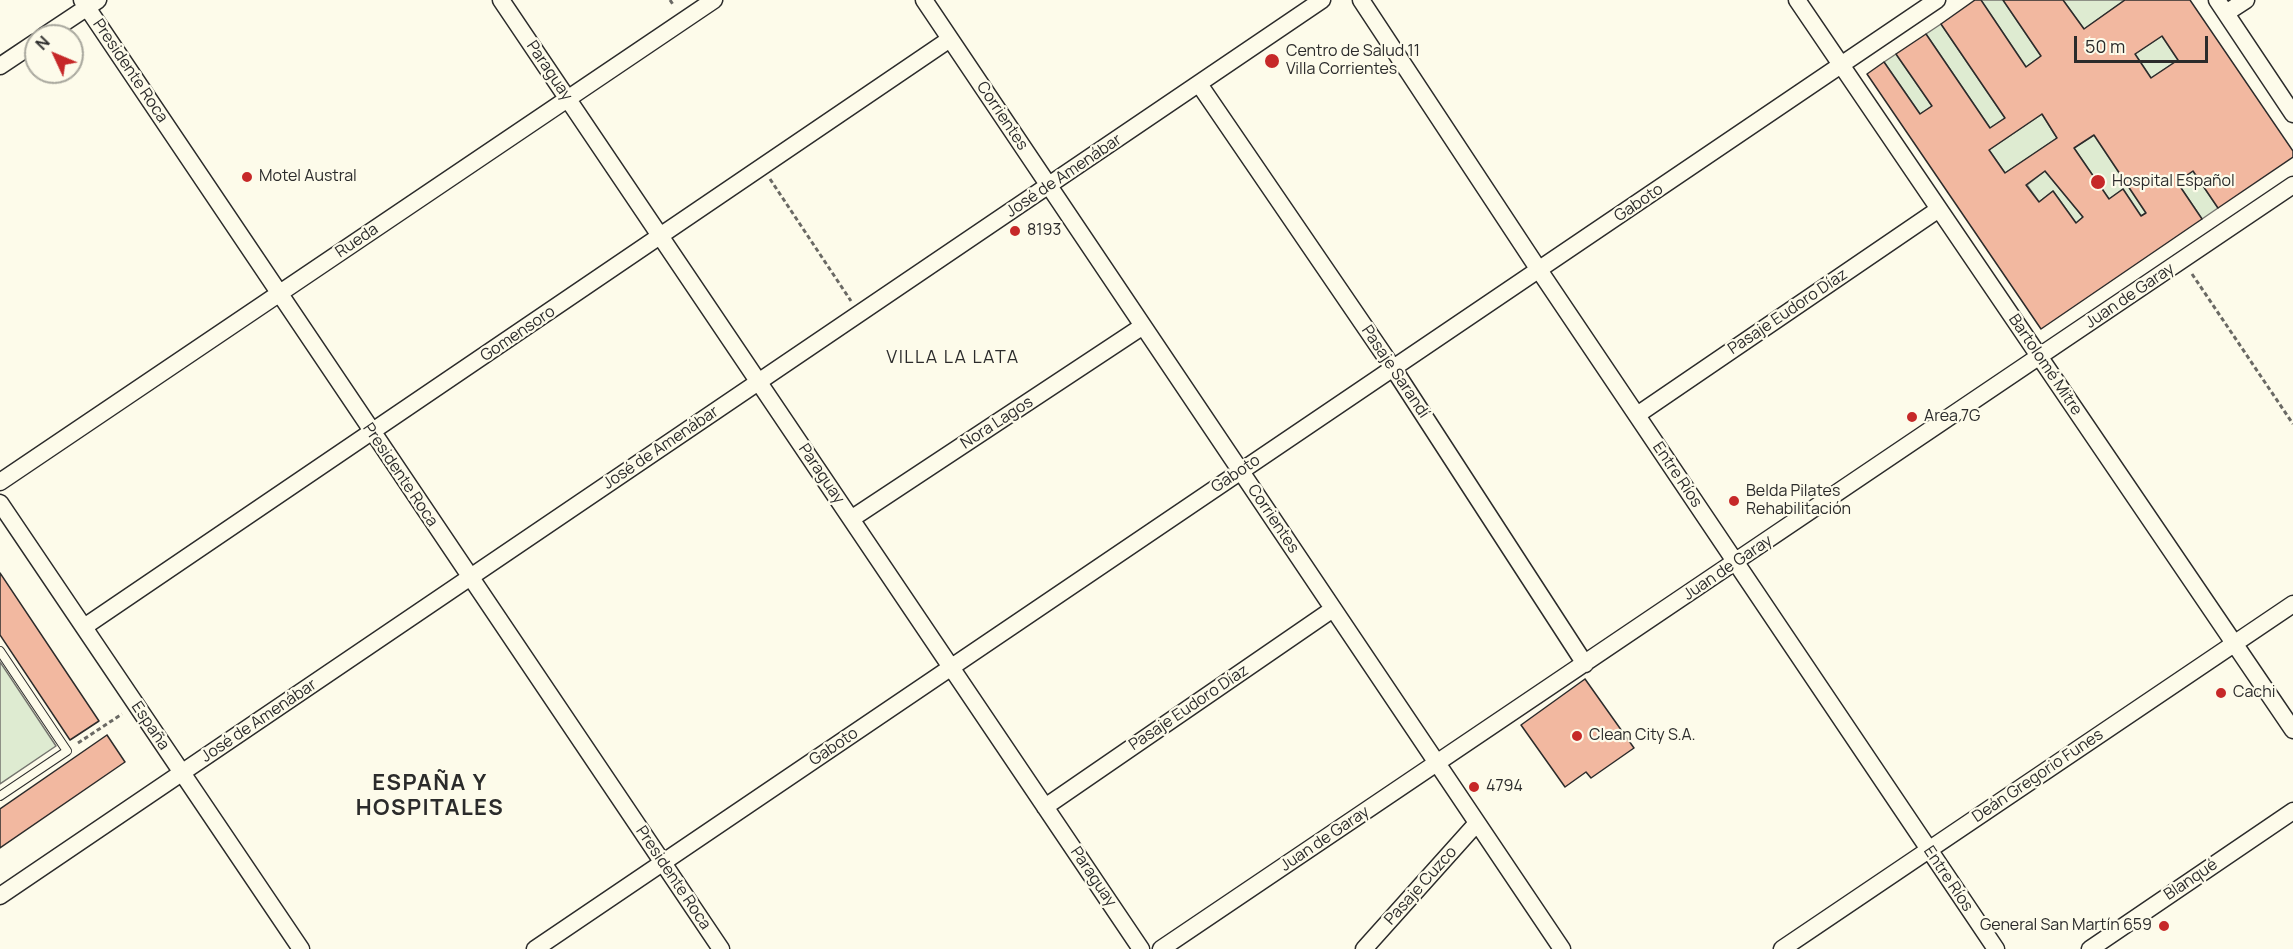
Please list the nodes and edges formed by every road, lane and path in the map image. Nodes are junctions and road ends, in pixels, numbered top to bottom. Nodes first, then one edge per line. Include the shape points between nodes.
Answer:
1 (501, 0) edge
2 (714, 0) edge
3 (924, 0) edge
4 (1322, 0) edge
5 (1361, 0) edge
6 (1797, 0) edge
7 (1937, 0) edge
8 (2246, 0) edge
9 (89, 3) edge
10 (2221, 7) edge
11 (60, 24) edge
12 (950, 39) junction
13 (24, 50) edge
14 (0, 66) edge
15 (1842, 66) junction
16 (1199, 84) junction
17 (568, 99) junction
18 (2293, 114) edge
19 (762, 168) junction
20 (2293, 185) edge
21 (1049, 186) junction
22 (1939, 209) junction
23 (661, 237) junction
24 (2183, 260) junction
25 (1539, 270) junction
26 (279, 294) junction
27 (860, 314) junction
28 (1143, 326) junction
29 (2040, 357) junction
30 (1394, 368) junction
31 (759, 382) junction
32 (1637, 415) junction
33 (2293, 424) edge
34 (372, 434) junction
35 (1241, 471) junction
36 (0, 482) edge
37 (0, 503) edge
38 (851, 519) junction
39 (1736, 562) junction
40 (471, 578) junction
41 (2293, 604) edge
42 (1333, 609) junction
43 (84, 627) junction
44 (2234, 643) junction
45 (0, 651) edge
46 (1585, 664) junction
47 (951, 668) junction
48 (136, 704) junction
49 (2293, 730) edge
50 (67, 751) junction
51 (1437, 763) junction
52 (182, 773) junction
53 (0, 796) edge
54 (1045, 807) junction
55 (2293, 811) edge
56 (1477, 823) junction
57 (1929, 850) junction
58 (663, 863) junction
59 (0, 896) edge
60 (301, 949) edge
61 (536, 949) edge
62 (721, 949) edge
63 (1141, 949) edge
64 (1161, 949) edge
65 (1364, 949) edge
66 (1562, 949) edge
67 (1782, 949) edge
68 (1996, 949) edge
69 (2090, 949) edge

1 - 17 street, Paraguay
2 - 17 street, Rueda
3 - 12 street, Corrientes
4 - 16 street, José de Amenábar
5 - 25 street, Entre Ríos
6 - 15 street, Bartolomé Mitre
7 - 15 street, Gaboto
8 - 10 street
9 - 11 street
9 - 26 street, Presidente Roca
10 - 18 street
12 - 19 street, Gomensoro
12 - 21 street, Corrientes
13 - 14 street
15 - 22 street, Bartolomé Mitre
15 - 25 street, Gaboto
16 - 21 street, José de Amenábar
16 - 30 street, Pasaje Sarandí
17 - 23 street, Paraguay
17 - 26 street, Rueda
19 - 23 street, Gomensoro
19 - 27 path
20 - 24 street, Juan de Garay
21 - 27 street, José de Amenábar
21 - 28 street, Corrientes
22 - 29 street, Bartolomé Mitre
22 - 32 street, Pasaje Eudoro Díaz
23 - 31 street, Paraguay
23 - 34 street, Gomensoro
24 - 29 street, Juan de Garay
24 - 33 path
25 - 30 street, Gaboto
25 - 32 street, Entre Ríos
26 - 34 street, Presidente Roca
26 - 36 street, Rueda
27 - 31 street, José de Amenábar
28 - 35 street, Corrientes
28 - 38 street, Nora Lagos
29 - 39 street, Juan de Garay
29 - 44 street, Bartolomé Mitre
30 - 35 street, Gaboto
30 - 46 street, Pasaje Sarandí
31 - 38 street, Paraguay
31 - 40 street, José de Amenábar
32 - 39 street, Entre Ríos
34 - 40 street, Presidente Roca
34 - 43 street, Gomensoro
35 - 42 street, Corrientes
35 - 47 street, Gaboto
37 - 43 street, España
38 - 47 street, Paraguay
39 - 46 street, Juan de Garay
39 - 57 street, Entre Ríos
40 - 52 street, José de Amenábar
40 - 58 street, Presidente Roca
41 - 44 street, Deán Gregorio Funes
42 - 51 street, Corrientes
42 - 54 street, Pasaje Eudoro Díaz
43 - 48 street, España
44 - 49 street, Bartolomé Mitre
44 - 57 street, Deán Gregorio Funes
45 - 50 lane
46 - 51 street, Juan de Garay
47 - 54 street, Paraguay
47 - 58 street, Gaboto
48 - 50 path
48 - 52 street, España
50 - 53 lane
51 - 56 street, Corrientes
51 - 64 street, Juan de Garay
52 - 59 street, José de Amenábar
52 - 60 street, España
54 - 63 street, Paraguay
55 - 69 street, Blanqué
56 - 65 street, Pasaje Cuzco
56 - 66 street, Corrientes
57 - 67 street, Deán Gregorio Funes
57 - 68 street, Entre Ríos
58 - 61 street, Gaboto
58 - 62 street, Presidente Roca

